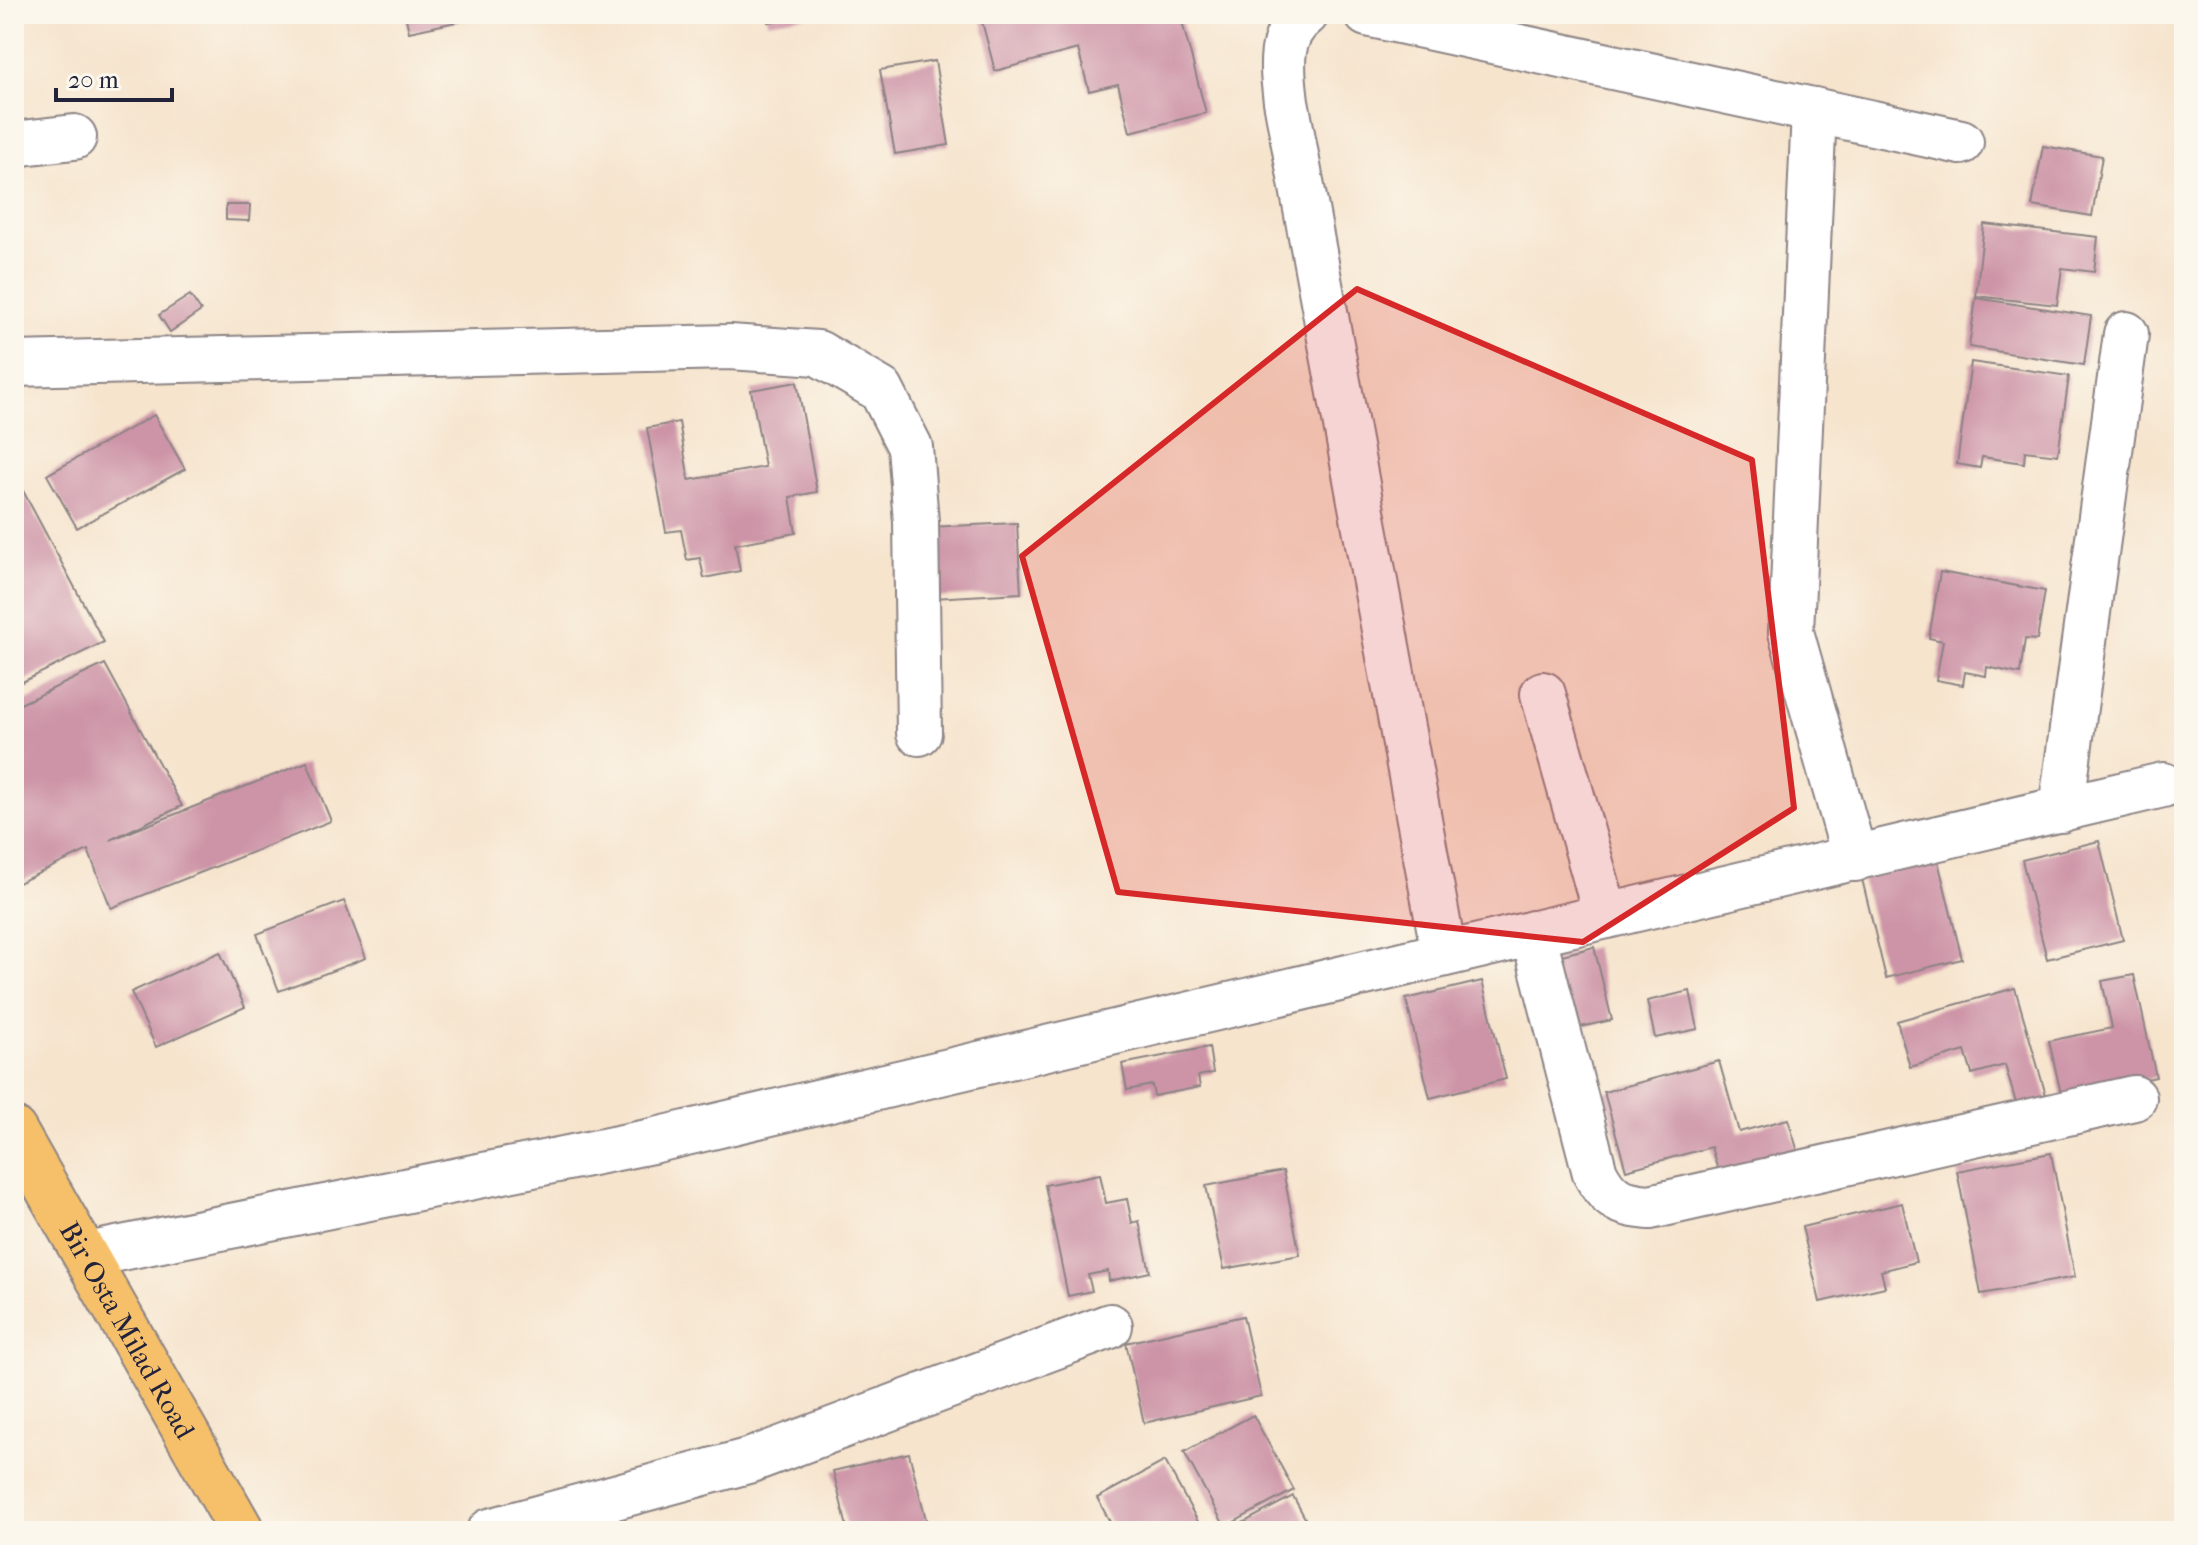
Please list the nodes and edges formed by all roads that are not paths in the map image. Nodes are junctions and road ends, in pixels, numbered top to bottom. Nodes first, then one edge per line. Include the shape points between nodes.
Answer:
1 (1306, 14) edge
2 (1367, 14) edge
3 (1814, 110) junction
4 (74, 137) dead end
5 (1961, 142) dead end
6 (14, 144) edge
7 (2126, 334) dead end
8 (14, 364) edge
9 (1543, 694) dead end
10 (919, 733) dead end
11 (2163, 785) dead end
12 (2061, 810) junction
13 (1855, 859) junction
14 (1606, 916) junction
15 (1533, 933) junction
16 (1444, 954) junction
17 (2134, 1098) dead end
18 (14, 1130) edge
19 (87, 1255) junction
20 (1110, 1326) dead end
21 (242, 1531) edge
22 (490, 1531) edge

1 - 16 street via 1293,24 1281,58 1286,101
2 - 3 street
3 - 5 street
3 - 13 street via 1791,632
4 - 6 street
7 - 12 street
8 - 10 street via 730,347 818,353 881,390 910,447
9 - 14 street
11 - 12 street
12 - 13 street
13 - 14 street
14 - 15 street
15 - 16 street
15 - 17 street via 1595,1173 1604,1190 1623,1204 1650,1207
16 - 19 street via 652,1141
18 - 19 main road, Bir Osta Milad Road
19 - 21 main road, Bir Osta Milad Road
20 - 22 street via 751,1460

